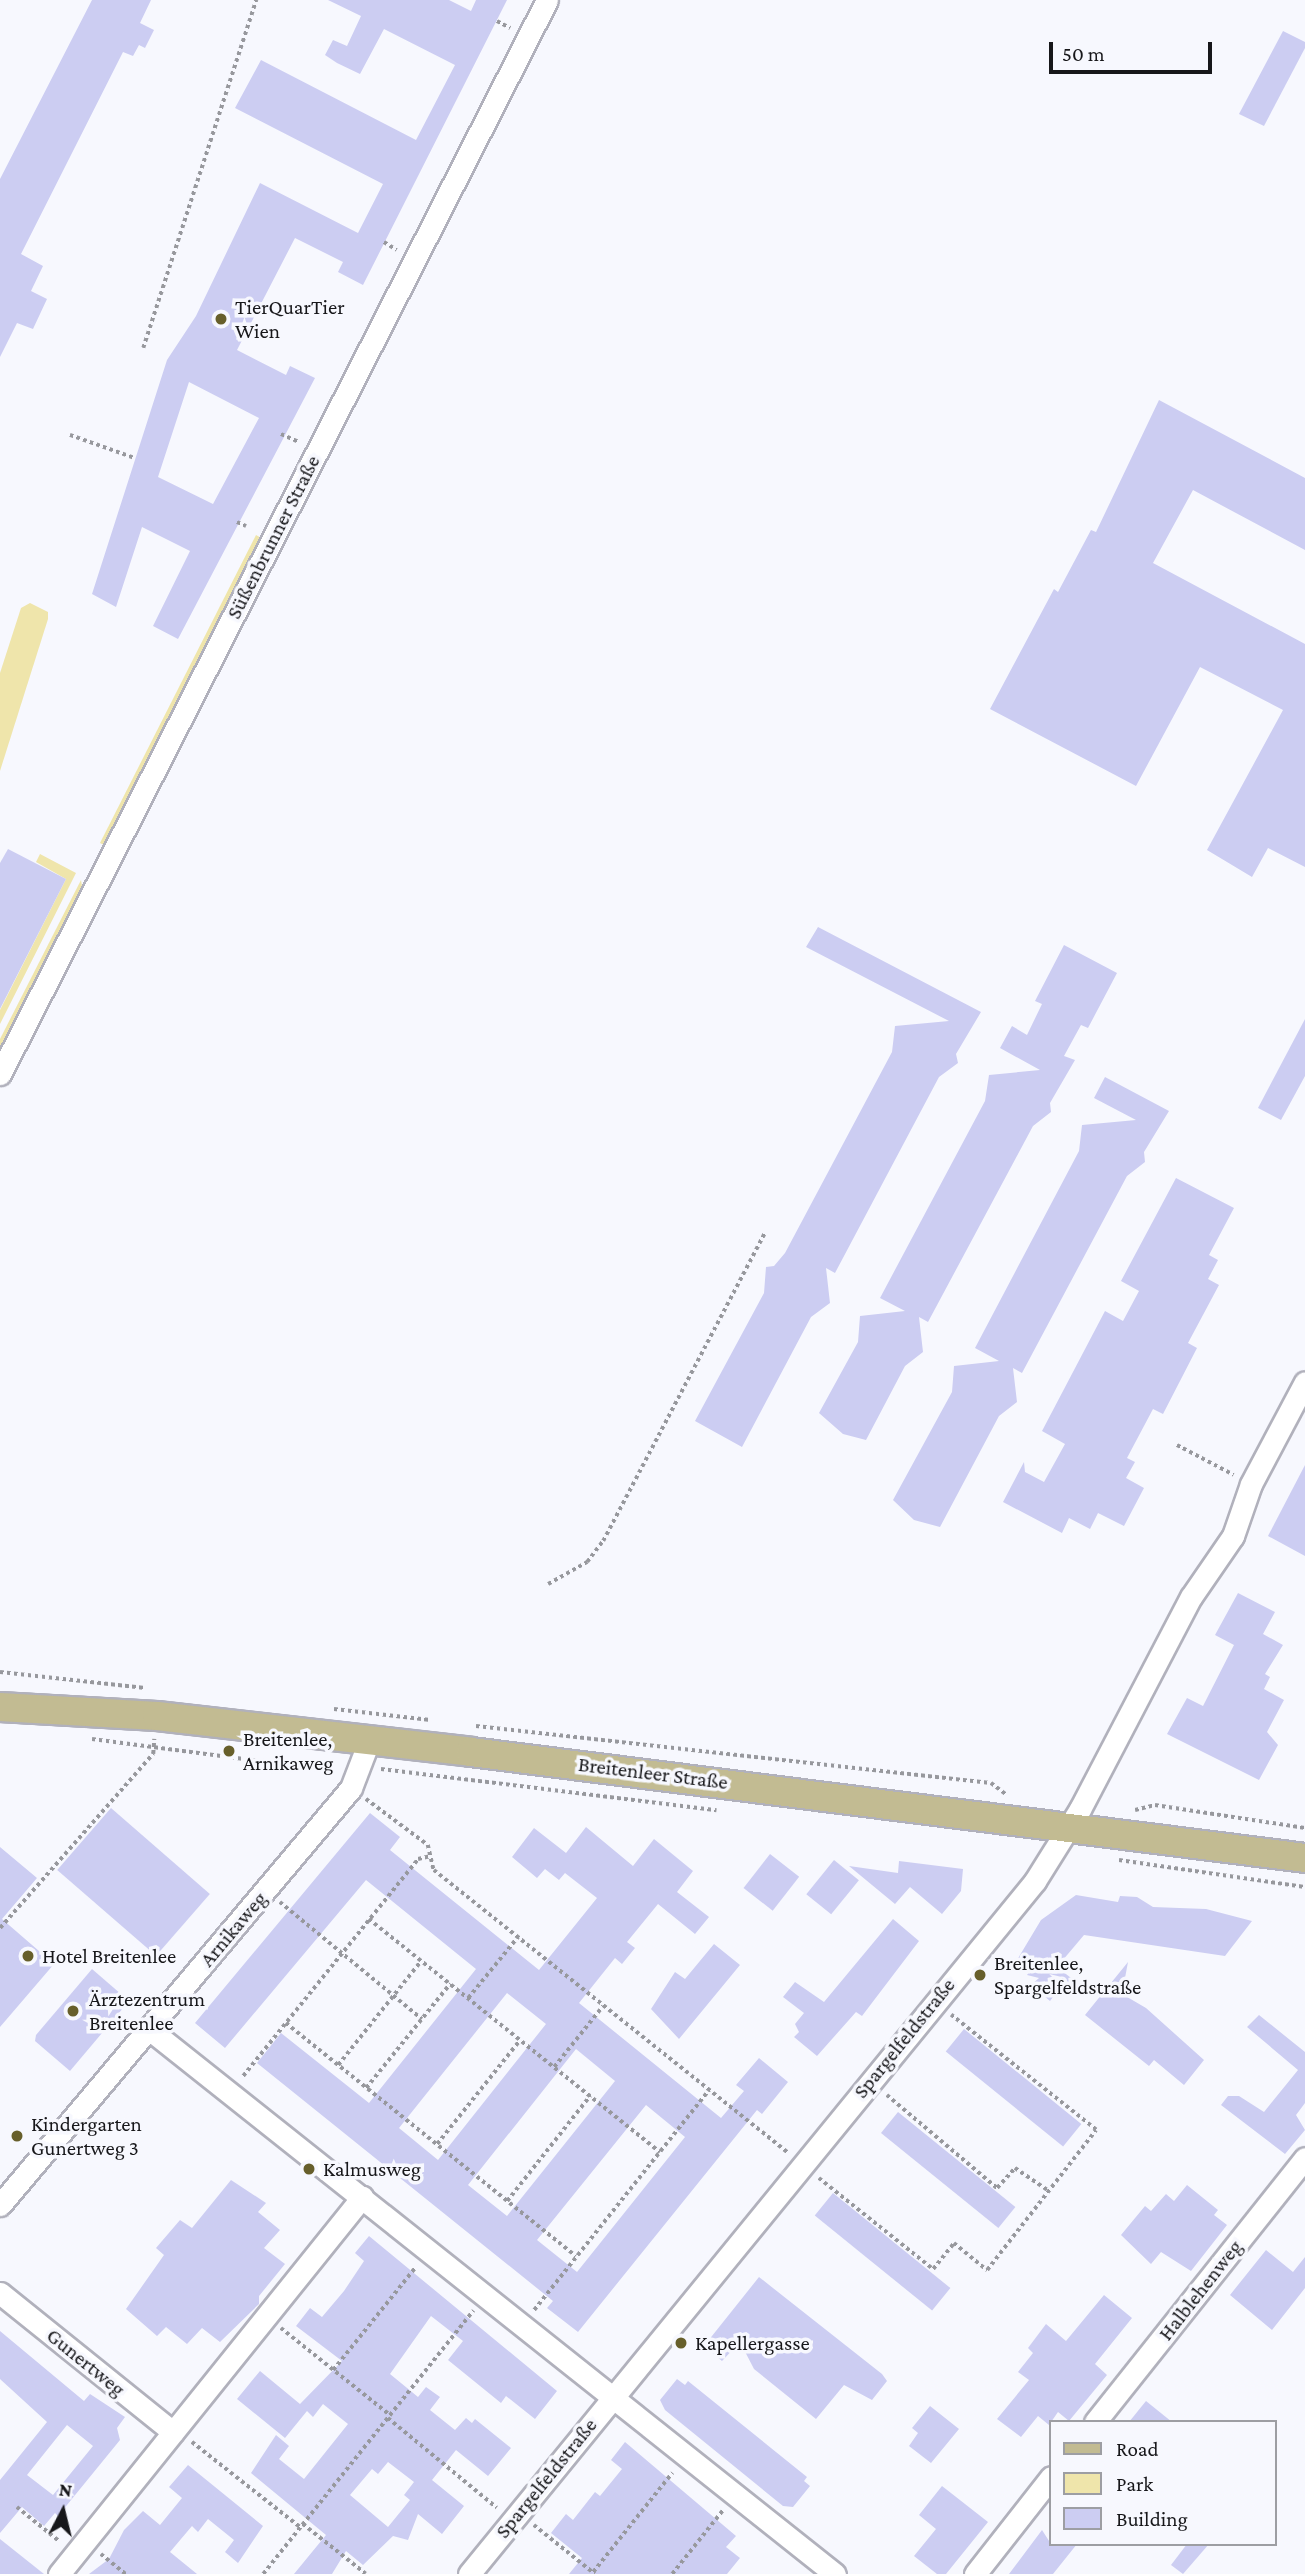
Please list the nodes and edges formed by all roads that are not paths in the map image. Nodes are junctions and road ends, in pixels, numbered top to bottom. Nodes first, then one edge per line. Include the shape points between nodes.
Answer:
1 (547, 0) edge
2 (0, 1074) edge
3 (1305, 1382) edge
4 (0, 1707) edge
5 (369, 1741) junction
6 (1070, 1827) junction
7 (1305, 1858) edge
8 (149, 2029) junction
9 (1305, 2158) edge
10 (362, 2197) junction
11 (0, 2205) edge
12 (0, 2293) edge
13 (611, 2397) junction
14 (1098, 2420) edge
15 (174, 2430) junction
16 (1050, 2478) edge
17 (59, 2574) edge
18 (469, 2574) edge
19 (835, 2574) edge
20 (975, 2574) edge

1 - 2 street, Süßenbrunner Straße
3 - 6 street, Spargelfeldstraße via 1251,1485 1234,1536 1191,1597
4 - 5 main road, Breitenleer Straße via 157,1716
5 - 6 main road, Breitenleer Straße
5 - 8 street, Arnikaweg via 351,1788
6 - 7 main road, Breitenleer Straße
6 - 13 street, Spargelfeldstraße via 1035,1881
8 - 10 street
8 - 11 street, Arnikaweg
9 - 14 street, Halblehenweg
10 - 13 street
10 - 15 street
12 - 15 street, Gunertweg
13 - 18 street, Spargelfeldstraße
13 - 19 street
15 - 17 street
16 - 20 street

